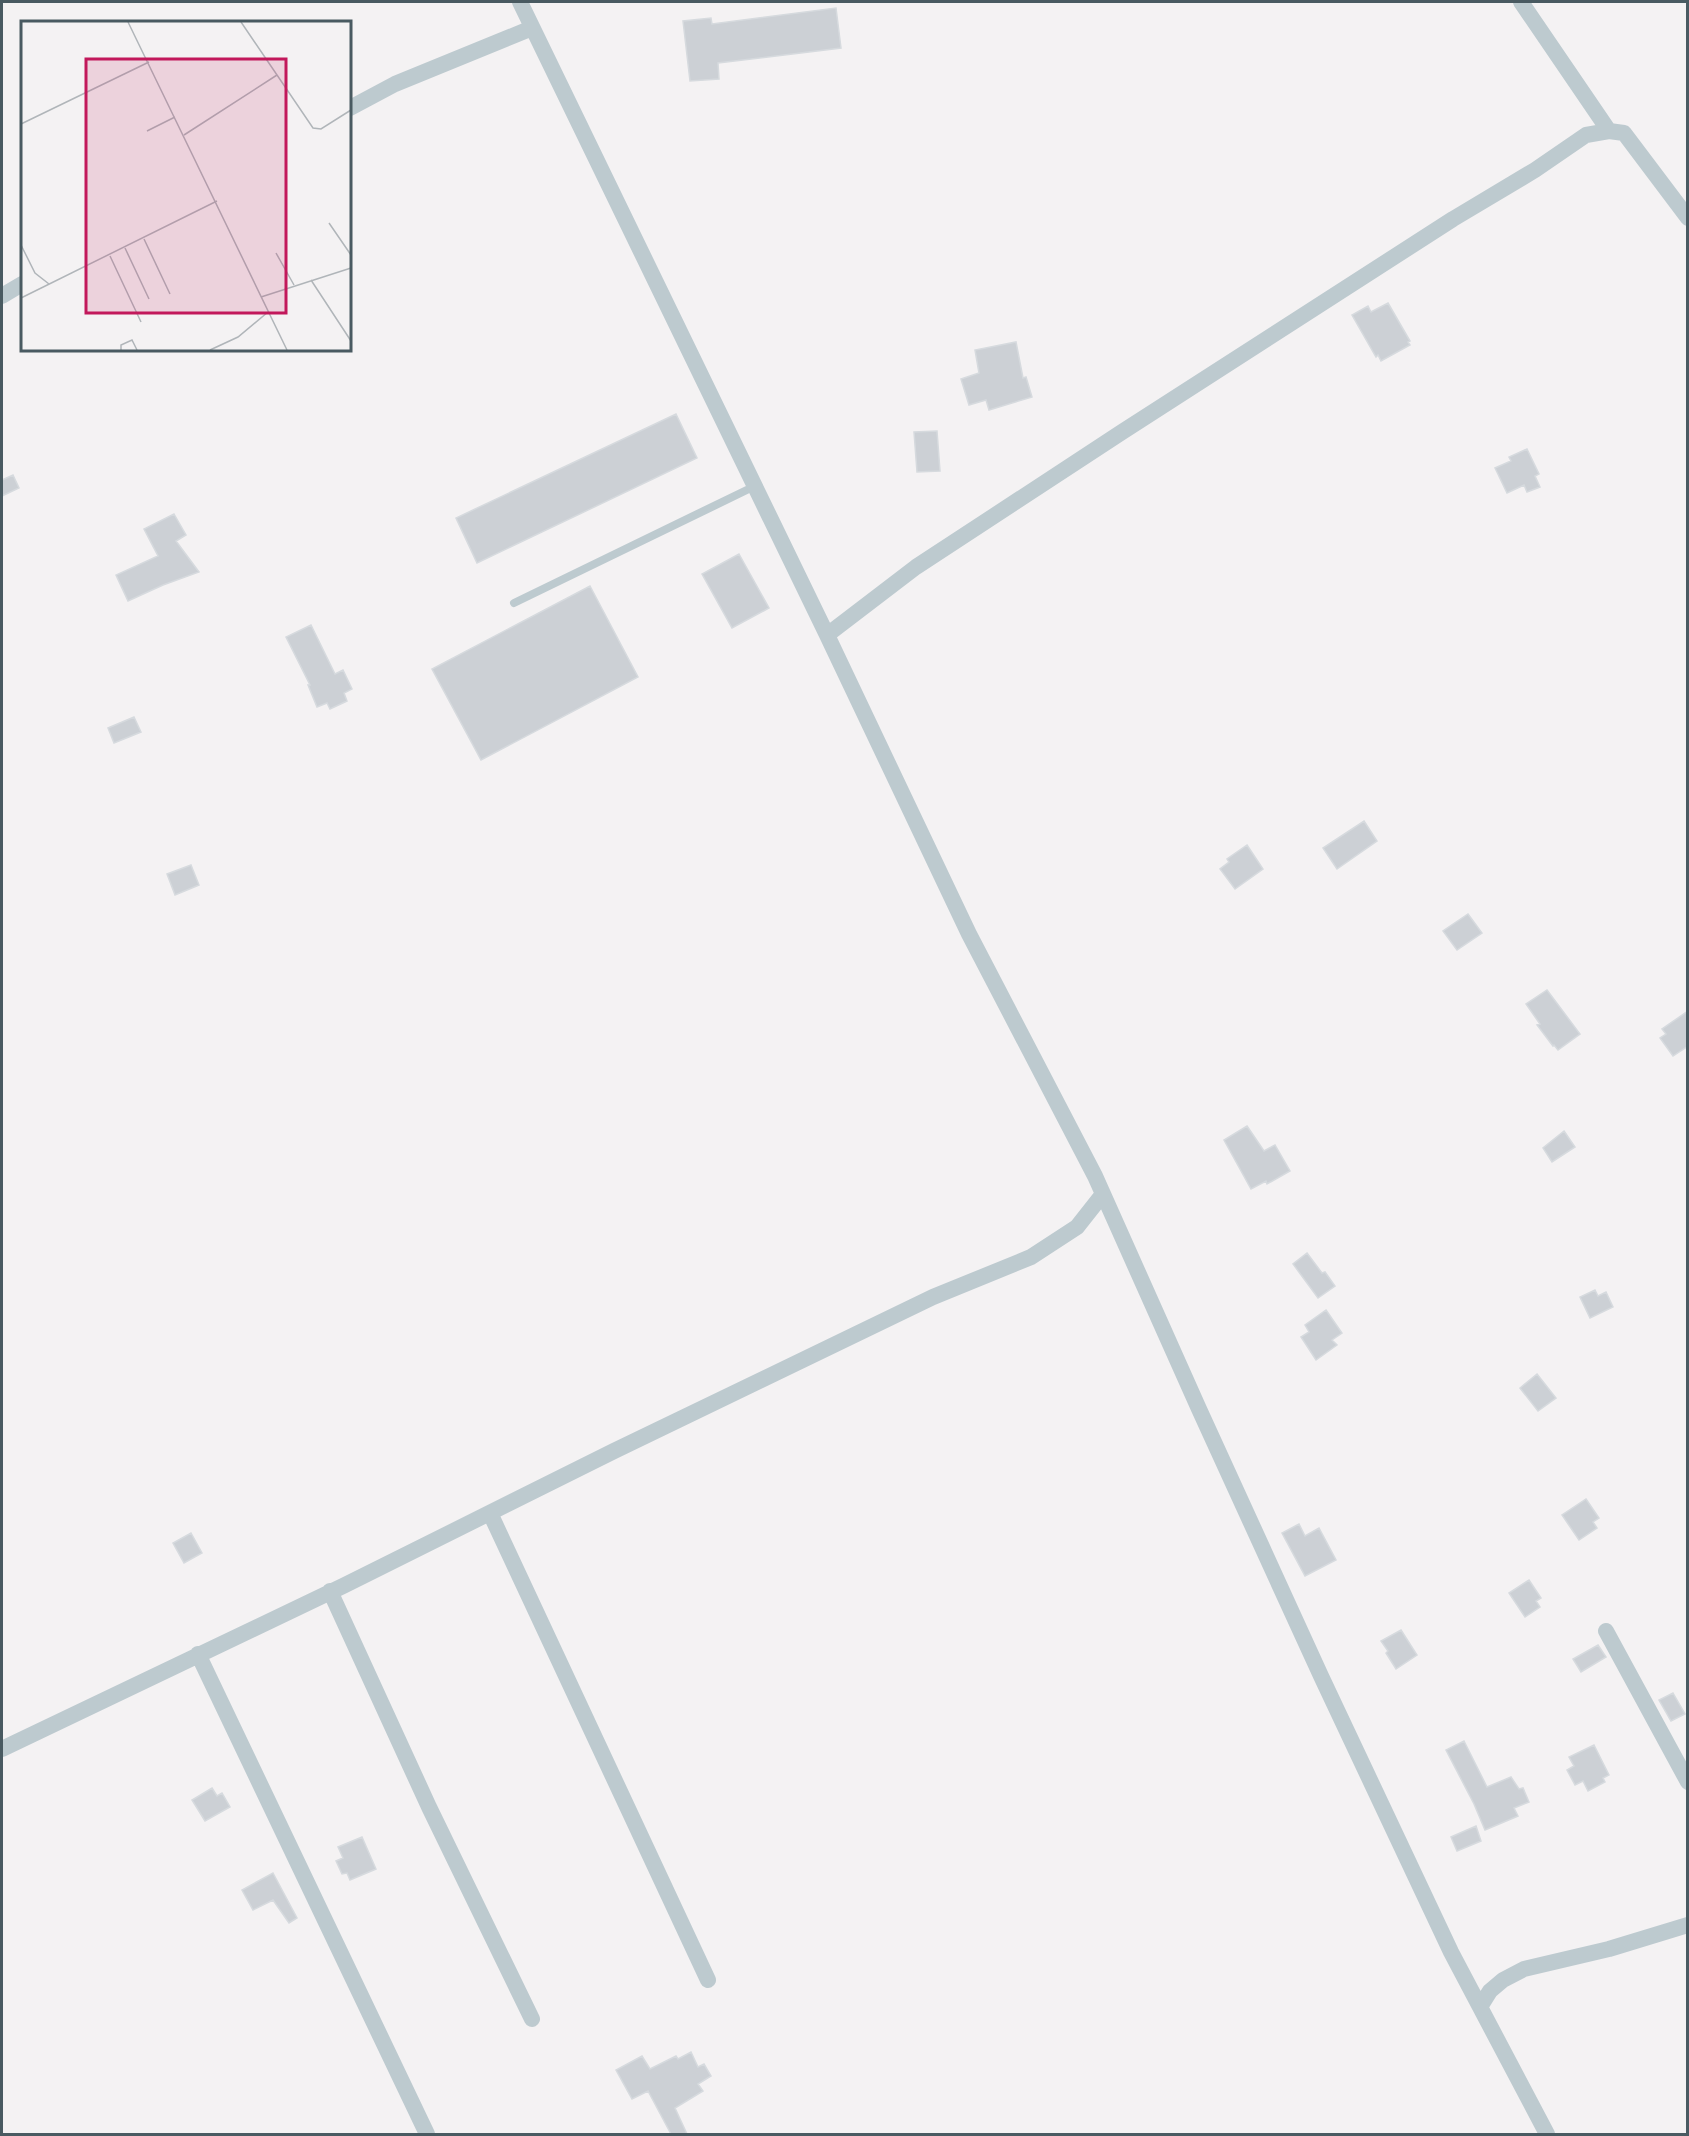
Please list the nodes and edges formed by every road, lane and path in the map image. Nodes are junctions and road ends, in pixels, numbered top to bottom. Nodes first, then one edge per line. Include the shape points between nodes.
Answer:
1 (520, 2) edge
2 (1521, 2) edge
3 (532, 28) junction
4 (351, 107) edge
5 (1609, 131) junction
6 (1688, 218) edge
7 (21, 285) edge
8 (2, 296) edge
9 (755, 486) junction
10 (514, 603) dead end
11 (827, 635) junction
12 (1103, 1194) junction
13 (490, 1513) junction
14 (330, 1592) junction
15 (1606, 1631) dead end
16 (198, 1654) junction
17 (2, 1749) edge
18 (1688, 1782) edge
19 (1688, 1924) edge
20 (708, 1980) dead end
21 (1480, 2007) junction
22 (532, 2019) dead end
23 (1535, 2110) junction
24 (427, 2134) edge
25 (1532, 2134) edge
26 (1547, 2134) edge

1 - 3 street
2 - 5 street
3 - 4 street via 395,84
3 - 9 street
5 - 6 street via 1624,133
5 - 11 street via 1586,135 1142,419 916,567
7 - 8 street
9 - 10 lane
9 - 11 street
11 - 12 street via 969,934
12 - 13 street via 1077,1227 1031,1257 933,1297
12 - 21 street via 1311,1655
13 - 14 street
13 - 20 street
14 - 16 street
14 - 22 street
15 - 18 street
16 - 17 street
16 - 24 street
19 - 21 street via 1524,1969 1490,1991
21 - 23 street
23 - 25 street
23 - 26 street

